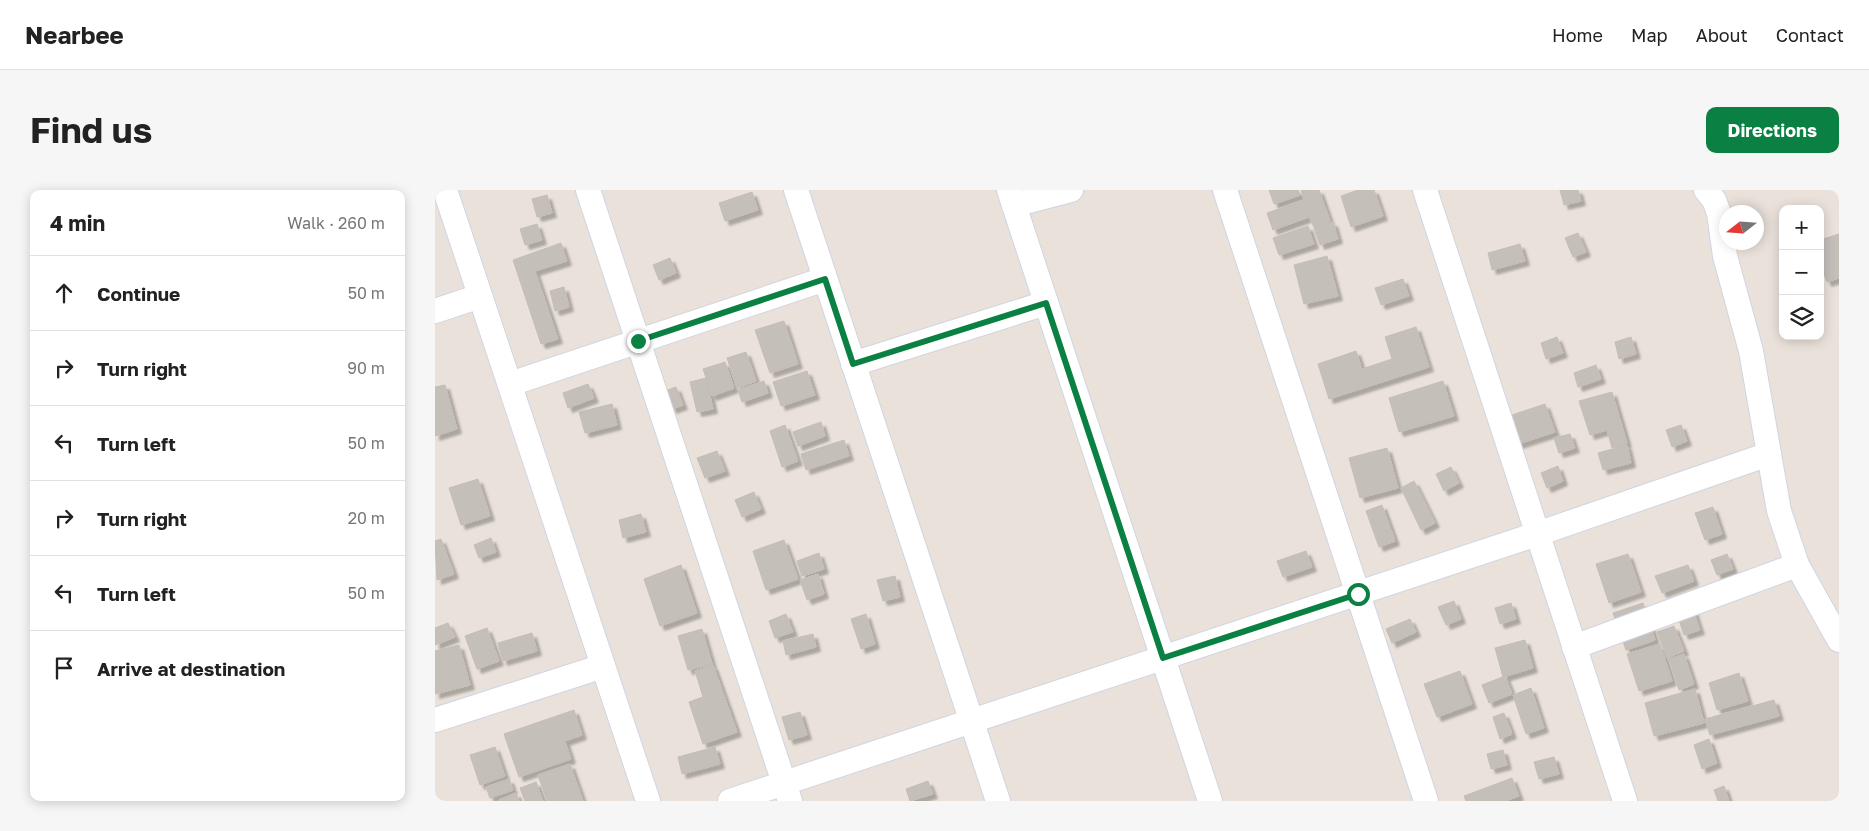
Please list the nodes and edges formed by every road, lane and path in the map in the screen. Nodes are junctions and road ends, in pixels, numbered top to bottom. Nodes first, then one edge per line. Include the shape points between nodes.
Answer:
1 (445, 190) edge
2 (588, 190) edge
3 (796, 190) edge
4 (1071, 190) edge
5 (1225, 190) edge
6 (1425, 190) edge
7 (1706, 190) edge
8 (1011, 198) edge
9 (825, 279) junction
10 (480, 296) junction
11 (1046, 303) junction
12 (435, 311) edge
13 (638, 341) junction
14 (853, 364) junction
15 (510, 384) junction
16 (1769, 454) junction
17 (1537, 534) junction
18 (1797, 565) junction
19 (1358, 594) junction
20 (1839, 640) edge
21 (1574, 647) junction
22 (1163, 658) junction
23 (603, 666) junction
24 (435, 720) edge
25 (971, 721) junction
26 (787, 792) edge
27 (648, 801) edge
28 (730, 801) edge
29 (998, 801) edge
30 (1210, 801) edge
31 (1426, 801) edge
32 (1625, 801) edge

1 - 10 street
2 - 13 street
3 - 9 street
4 - 8 street
5 - 19 street
6 - 17 street
7 - 16 street via 1719,213 1725,256 1751,351
8 - 11 street
9 - 13 street
9 - 14 street
10 - 12 street
10 - 15 street
11 - 14 street
11 - 22 street
13 - 15 street
13 - 26 street
14 - 25 street
15 - 23 street
16 - 17 street
16 - 18 street via 1779,511
17 - 19 street
17 - 21 street
18 - 20 street
18 - 21 street
19 - 22 street
19 - 31 street
21 - 32 street
22 - 25 street
22 - 30 street
23 - 24 street
23 - 27 street
25 - 26 street
25 - 29 street
26 - 28 street

